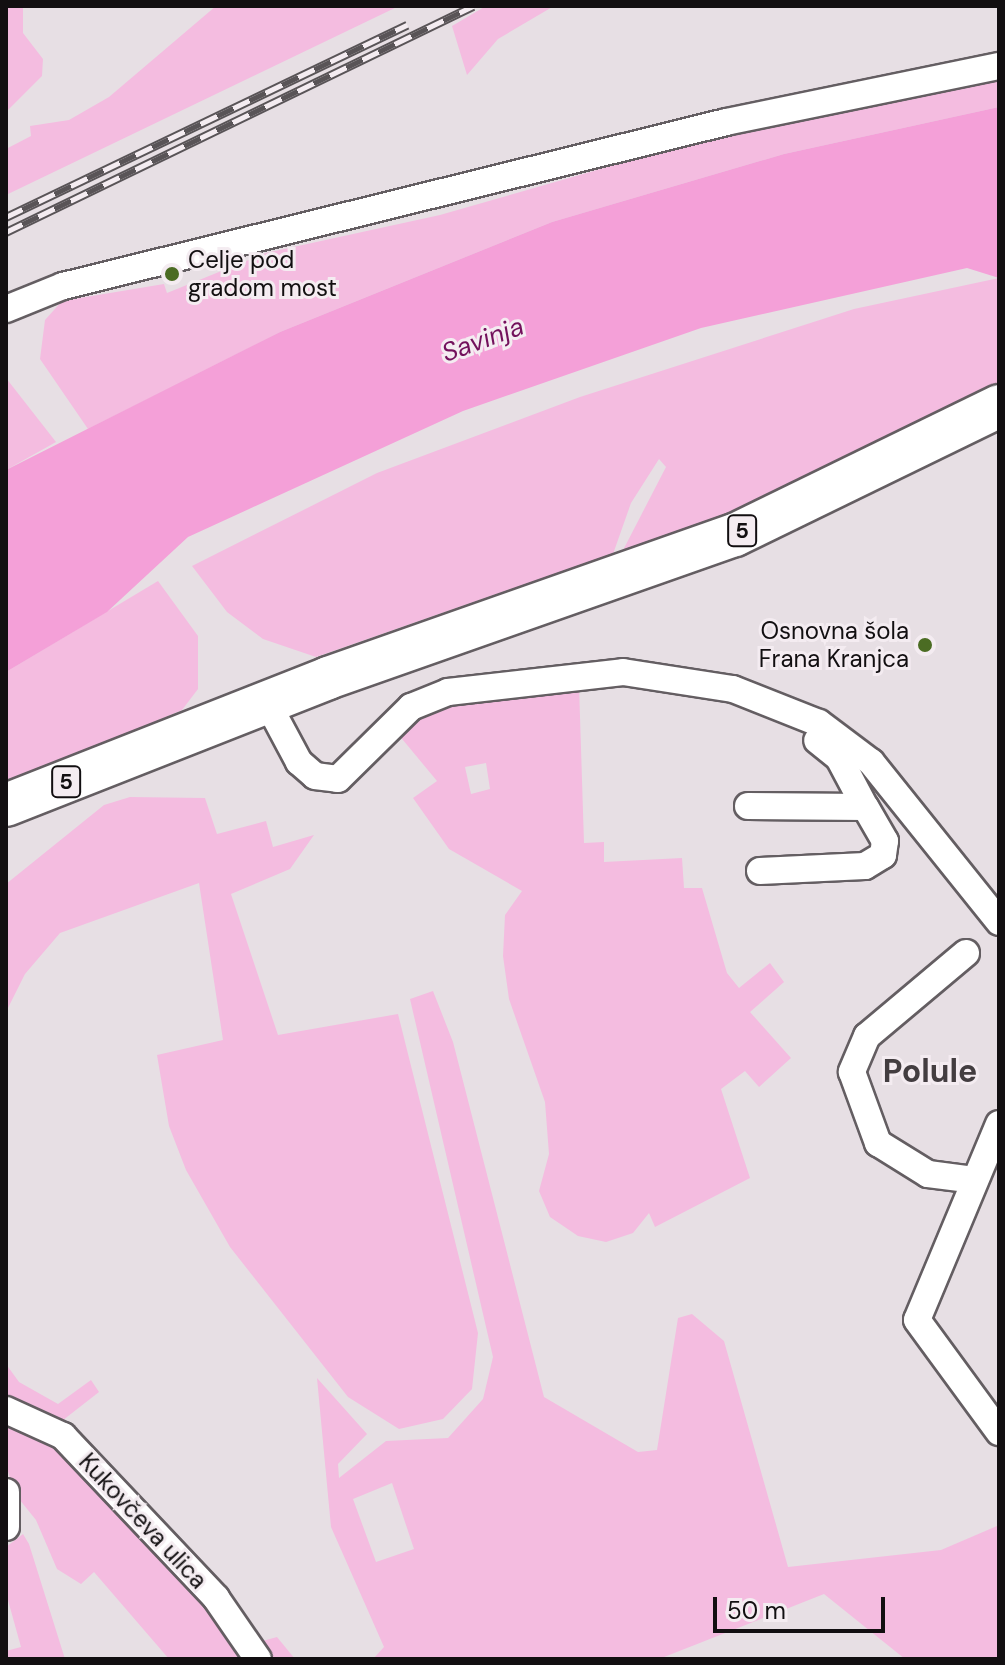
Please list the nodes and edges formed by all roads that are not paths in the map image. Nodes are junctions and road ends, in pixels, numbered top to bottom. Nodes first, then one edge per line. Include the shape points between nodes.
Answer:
1 (999, 66) edge
2 (6, 309) edge
3 (999, 406) edge
4 (733, 689) junction
5 (268, 704) junction
6 (6, 805) edge
7 (748, 806) dead end
8 (865, 807) junction
9 (760, 871) dead end
10 (999, 922) edge
11 (966, 953) dead end
12 (999, 1124) edge
13 (974, 1180) junction
14 (6, 1410) edge
15 (999, 1432) edge
16 (6, 1492) edge
17 (6, 1527) edge
18 (258, 1659) edge

1 - 2 street via 726,122 63,286
3 - 5 main road, 5 via 735,535
4 - 5 street via 623,672 448,692 411,707 338,779 315,776 299,762
4 - 8 street via 767,718 839,758
4 - 10 street via 819,723 871,762
5 - 6 main road, 5
7 - 8 street
8 - 9 street via 879,822 883,855 865,866
11 - 13 street via 867,1036 852,1072 878,1143 928,1174
12 - 13 street
13 - 15 street via 917,1320
14 - 18 street, Kukovčeva ulica via 63,1436 216,1598
16 - 17 street

